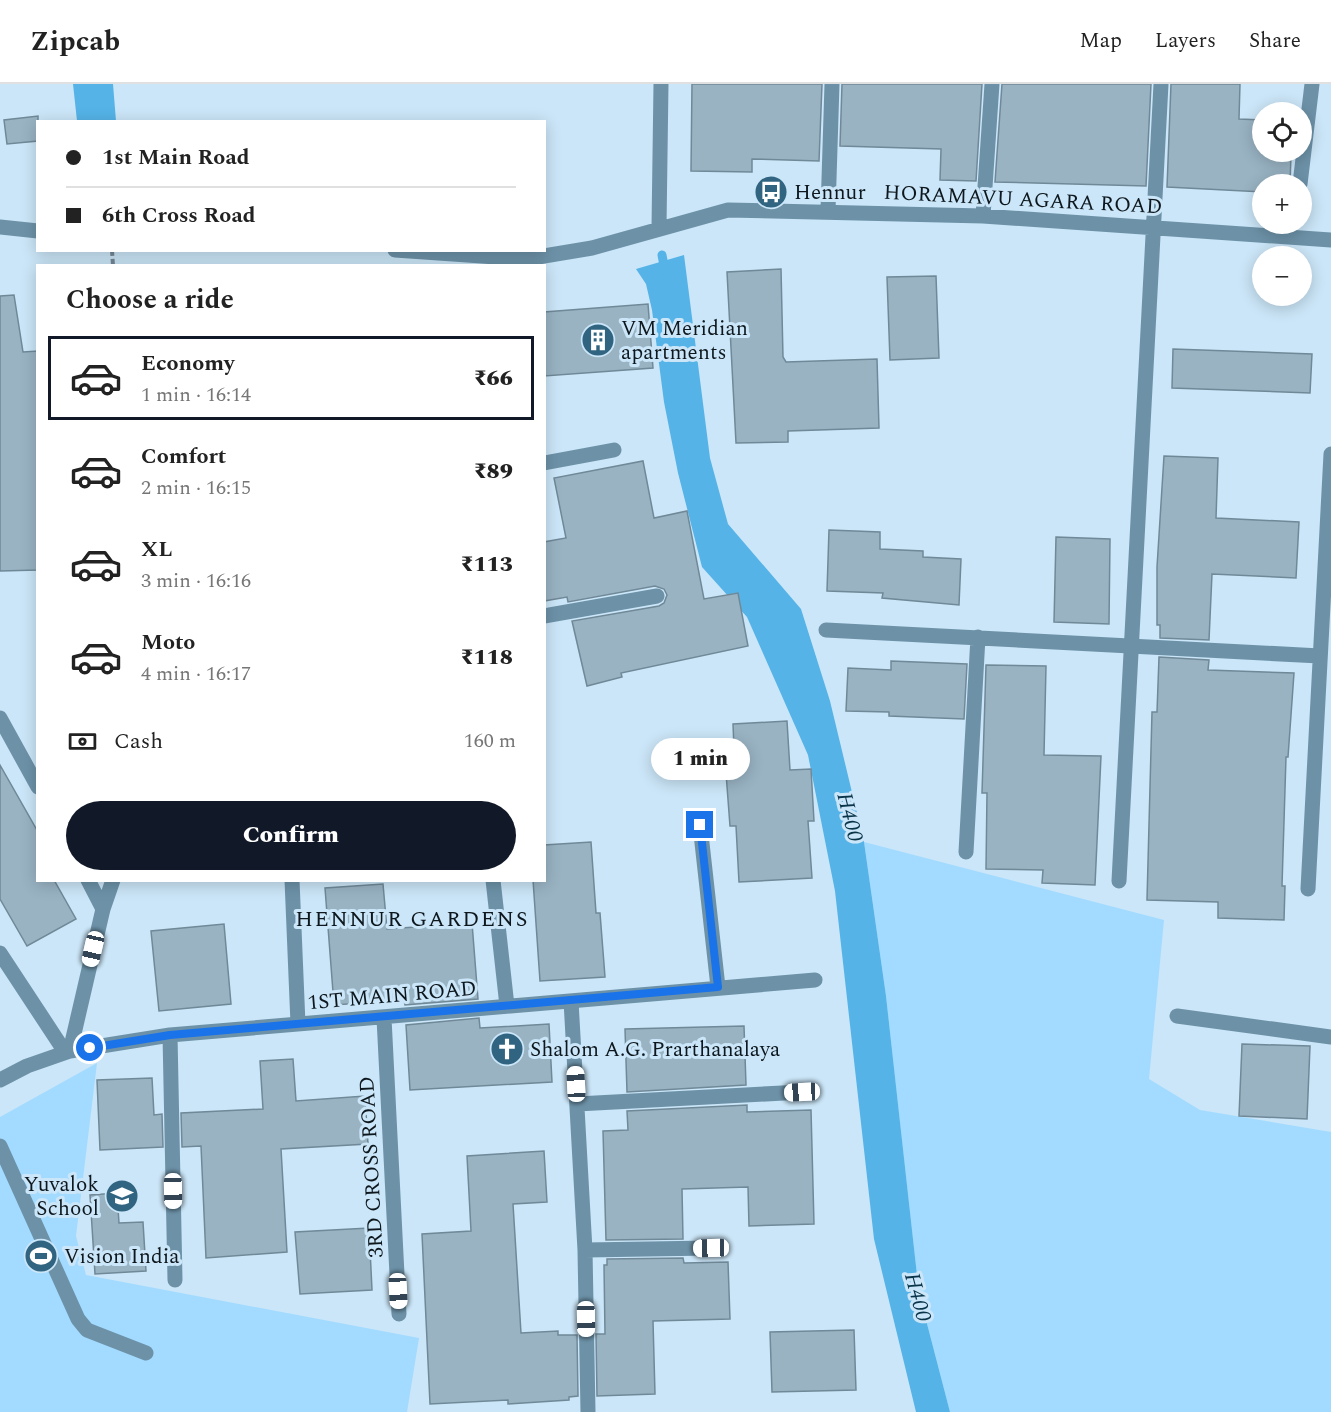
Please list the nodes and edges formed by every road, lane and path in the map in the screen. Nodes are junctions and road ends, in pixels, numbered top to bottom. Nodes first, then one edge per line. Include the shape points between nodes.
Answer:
1 (661, 84) edge
2 (832, 84) edge
3 (992, 84) edge
4 (1161, 84) edge
5 (1312, 84) edge
6 (1301, 174) edge
7 (828, 211) junction
8 (983, 216) junction
9 (1154, 226) junction
10 (0, 227) edge
11 (659, 227) junction
12 (1252, 228) edge
13 (36, 231) edge
14 (1311, 234) edge
15 (1331, 240) edge
16 (424, 252) edge
17 (614, 450) dead end
18 (1331, 454) edge
19 (546, 463) edge
20 (657, 596) dead end
21 (546, 616) edge
22 (826, 630) dead end
23 (978, 638) junction
24 (1132, 646) junction
25 (1320, 656) junction
26 (0, 718) edge
27 (36, 783) edge
28 (700, 825) dead end
29 (966, 852) dead end
30 (1119, 881) dead end
31 (89, 882) edge
32 (112, 882) edge
33 (292, 882) edge
34 (493, 882) edge
35 (1308, 889) dead end
36 (103, 909) junction
37 (0, 953) edge
38 (815, 980) dead end
39 (718, 987) junction
40 (571, 1001) junction
41 (507, 1006) junction
42 (1177, 1016) dead end
43 (384, 1018) junction
44 (298, 1024) junction
45 (170, 1035) junction
46 (1331, 1037) edge
47 (68, 1052) junction
48 (0, 1080) edge
49 (802, 1092) dead end
50 (577, 1104) junction
51 (0, 1146) edge
52 (711, 1248) dead end
53 (585, 1250) junction
54 (175, 1280) dead end
55 (399, 1314) dead end
56 (146, 1353) dead end
57 (588, 1412) edge

1 - 11 street
2 - 7 street
3 - 8 street
4 - 9 street
5 - 6 street
7 - 8 street, HORAMAVU AGARA ROAD
7 - 11 street, HORAMAVU AGARA ROAD via 728,210
8 - 9 street, HORAMAVU AGARA ROAD
9 - 12 street, HORAMAVU AGARA ROAD
9 - 24 street
10 - 13 street
11 - 16 street, HORAMAVU AGARA ROAD via 592,248 526,259
14 - 15 street, HORAMAVU AGARA ROAD
17 - 19 street
18 - 25 street
20 - 21 street
22 - 23 street
23 - 24 street
23 - 29 street
24 - 25 street
24 - 30 street
25 - 35 street
26 - 27 street
28 - 39 street
31 - 36 street
32 - 36 street
33 - 44 street
34 - 41 street
36 - 47 street
37 - 47 street
38 - 39 street, 1ST MAIN ROAD
39 - 40 street, 1ST MAIN ROAD
40 - 41 street, 1ST MAIN ROAD
40 - 50 street
41 - 43 street, 1ST MAIN ROAD
42 - 46 street
43 - 44 street, 1ST MAIN ROAD
43 - 55 street, 3RD CROSS ROAD
44 - 45 street, 1ST MAIN ROAD
45 - 47 street, 1ST MAIN ROAD
45 - 54 street
47 - 48 street, 1ST MAIN ROAD
49 - 50 street
50 - 53 street
51 - 56 street via 78,1319 87,1330
52 - 53 street
53 - 57 street

